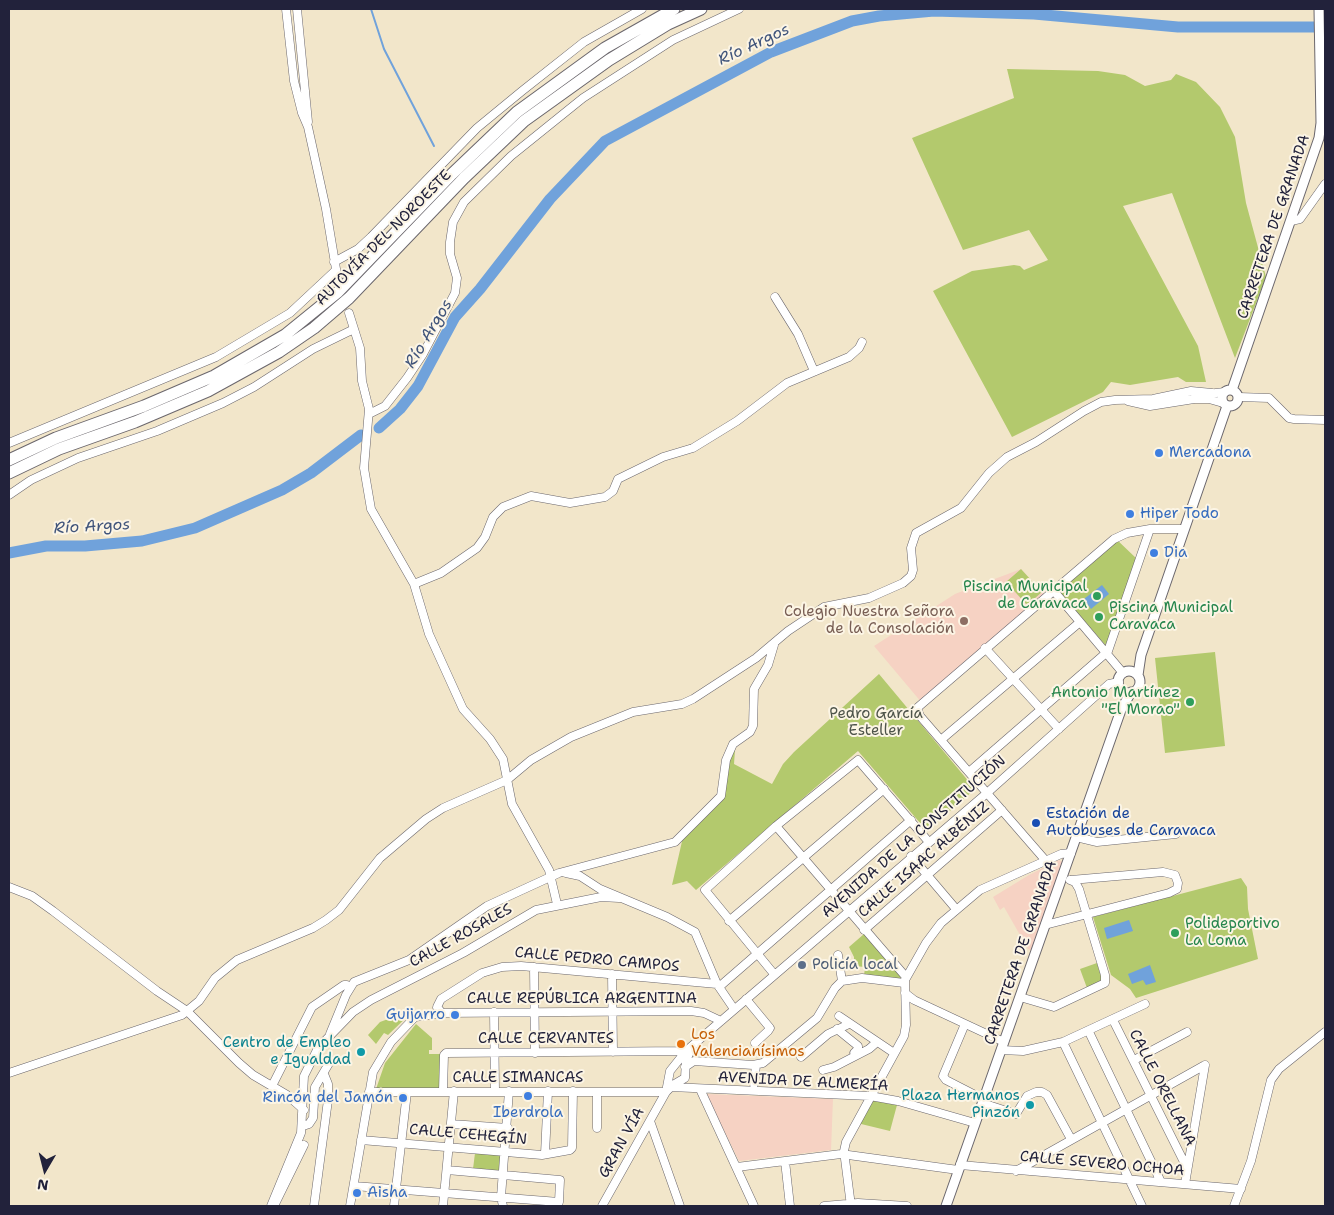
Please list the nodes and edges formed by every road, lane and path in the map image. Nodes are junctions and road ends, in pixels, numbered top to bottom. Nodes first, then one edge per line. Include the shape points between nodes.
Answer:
1 (286, 9) edge
2 (297, 9) edge
3 (642, 9) edge
4 (674, 9) edge
5 (701, 9) edge
6 (739, 9) edge
7 (1319, 9) edge
8 (308, 127) junction
9 (1325, 184) edge
10 (1292, 221) junction
11 (334, 262) junction
12 (335, 271) junction
13 (338, 280) dead end
14 (775, 297) dead end
15 (349, 313) dead end
16 (354, 329) junction
17 (862, 342) dead end
18 (814, 371) junction
19 (1212, 393) junction
20 (1232, 393) junction
21 (1137, 399) junction
22 (1121, 400) junction
23 (1182, 401) junction
24 (1172, 403) junction
25 (1225, 405) junction
26 (369, 414) junction
27 (1325, 420) edge
28 (9, 443) edge
29 (9, 460) edge
30 (9, 473) edge
31 (9, 495) edge
32 (1150, 529) junction
33 (1184, 529) junction
34 (414, 584) junction
35 (1053, 590) junction
36 (1080, 622) junction
37 (774, 645) junction
38 (985, 648) junction
39 (1106, 653) junction
40 (1124, 677) junction
41 (1013, 679) junction
42 (1128, 692) junction
43 (1041, 709) junction
44 (1058, 729) junction
45 (942, 739) junction
46 (969, 772) junction
47 (507, 780) junction
48 (884, 790) junction
49 (987, 793) junction
50 (1002, 810) junction
51 (911, 820) junction
52 (776, 826) junction
53 (1176, 834) dead end
54 (1076, 837) junction
55 (928, 842) junction
56 (1070, 853) junction
57 (911, 856) junction
58 (803, 859) junction
59 (1046, 861) junction
60 (581, 866) junction
61 (553, 873) junction
62 (927, 875) junction
63 (584, 878) junction
64 (1073, 880) junction
65 (9, 887) edge
66 (597, 888) junction
67 (831, 890) junction
68 (595, 898) junction
69 (620, 898) junction
70 (557, 904) junction
71 (956, 909) junction
72 (848, 911) junction
73 (1086, 914) junction
74 (730, 921) junction
75 (1045, 925) junction
76 (864, 930) junction
77 (757, 953) junction
78 (838, 955) dead end
79 (534, 967) junction
80 (612, 974) junction
81 (774, 974) junction
82 (842, 980) junction
83 (905, 980) junction
84 (718, 985) junction
85 (349, 988) junction
86 (905, 993) junction
87 (1020, 997) junction
88 (746, 999) junction
89 (1145, 1004) dead end
90 (734, 1009) junction
91 (187, 1011) junction
92 (613, 1011) junction
93 (494, 1012) junction
94 (535, 1012) junction
95 (442, 1013) junction
96 (839, 1016) dead end
97 (1113, 1020) junction
98 (721, 1021) junction
99 (849, 1024) junction
100 (965, 1024) junction
101 (837, 1029) junction
102 (1089, 1032) junction
103 (1187, 1032) dead end
104 (1325, 1032) edge
105 (330, 1034) junction
106 (877, 1042) junction
107 (1063, 1042) junction
108 (755, 1043) dead end
109 (1002, 1046) junction
110 (689, 1048) junction
111 (667, 1051) junction
112 (613, 1052) junction
113 (494, 1053) junction
114 (535, 1053) junction
115 (894, 1053) junction
116 (855, 1055) junction
117 (801, 1057) dead end
118 (678, 1058) junction
119 (331, 1060) dead end
120 (1134, 1060) junction
121 (756, 1065) junction
122 (685, 1068) junction
123 (823, 1070) dead end
124 (671, 1071) junction
125 (9, 1073) edge
126 (324, 1074) junction
127 (754, 1084) dead end
128 (272, 1086) junction
129 (677, 1087) junction
130 (700, 1089) junction
131 (443, 1091) junction
132 (454, 1091) junction
133 (495, 1091) junction
134 (510, 1091) junction
135 (548, 1091) junction
136 (573, 1091) junction
137 (369, 1092) junction
138 (407, 1092) junction
139 (597, 1092) junction
140 (1150, 1095) junction
141 (870, 1096) junction
142 (983, 1101) junction
143 (1126, 1109) junction
144 (304, 1110) junction
145 (650, 1121) junction
146 (1101, 1122) junction
147 (975, 1123) junction
148 (451, 1124) junction
149 (303, 1126) junction
150 (508, 1128) junction
151 (597, 1128) dead end
152 (1071, 1139) junction
153 (362, 1140) junction
154 (402, 1144) junction
155 (304, 1145) dead end
156 (449, 1148) junction
157 (505, 1152) junction
158 (545, 1154) junction
159 (845, 1155) junction
160 (785, 1161) junction
161 (737, 1167) junction
162 (959, 1167) junction
163 (1187, 1168) junction
164 (446, 1170) junction
165 (1016, 1171) junction
166 (502, 1175) junction
167 (1129, 1179) junction
168 (1161, 1182) junction
169 (1185, 1184) junction
170 (354, 1186) junction
171 (396, 1189) junction
172 (1241, 1189) junction
173 (444, 1193) junction
174 (501, 1197) junction
175 (851, 1205) edge
176 (877, 1205) edge
177 (273, 1206) edge
178 (314, 1206) edge
179 (350, 1206) edge
180 (394, 1206) edge
181 (443, 1206) edge
182 (503, 1206) edge
183 (602, 1206) edge
184 (680, 1206) edge
185 (754, 1206) edge
186 (790, 1206) edge
187 (824, 1206) edge
188 (907, 1206) edge
189 (946, 1206) edge
190 (1142, 1206) edge
191 (1234, 1206) edge

1 - 8 street via 294,81
2 - 8 street
3 - 11 street via 584,42 522,91 477,128 372,237
4 - 29 highway, AUTOVÍA DEL NOROESTE via 605,48 517,112 338,292 284,335 214,376 56,438
5 - 30 highway, AUTOVÍA DEL NOROESTE via 668,24 609,60 524,121 464,178 349,298 279,352 208,391 59,449
6 - 26 street via 666,44 583,98 511,156 464,202 453,222 450,242 457,278 455,294 413,370 385,406
7 - 10 main road, CARRETERA DE GRANADA via 1321,123 1318,143
8 - 11 street
9 - 10 street via 1300,219
10 - 20 main road, CARRETERA DE GRANADA
11 - 12 street
12 - 13 street
12 - 28 street via 290,313 216,357
14 - 18 street via 798,334
15 - 16 street
16 - 26 street via 360,348
16 - 31 street via 313,349 223,403 157,431 78,458 31,480
17 - 18 street via 849,357
18 - 34 street via 787,383 737,421 693,448 663,457 618,479 605,497 570,503 532,496 502,507 477,548 441,573
19 - 20 street
19 - 21 street via 1192,391
19 - 23 street via 1188,395
20 - 25 main road, CARRETERA DE GRANADA via 1222,396
20 - 25 main road via 1234,406
20 - 27 street via 1269,398 1294,420
21 - 22 street
21 - 24 street
22 - 24 street via 1150,406
22 - 37 street via 1094,405 1000,462 961,508 916,533 911,548 913,570 908,580 869,598 824,607 788,631
23 - 24 street via 1177,408
23 - 25 street via 1202,398
25 - 33 main road, CARRETERA DE GRANADA
26 - 34 street via 364,468 369,501
32 - 33 street
32 - 35 street via 1114,538
32 - 39 street
33 - 40 main road, CARRETERA DE GRANADA via 1140,655
34 - 47 street via 429,634 456,696 503,759
35 - 36 street
35 - 38 street
36 - 39 street
36 - 41 street
37 - 47 street via 693,699 682,704 633,712 570,738 531,760
37 - 60 street via 768,665 754,689 753,726 733,744 726,760 722,793 718,800 675,842
38 - 41 street
38 - 45 street via 917,710
39 - 40 street
39 - 43 street
40 - 42 main road
40 - 42 main road, CARRETERA DE GRANADA via 1139,686
40 - 44 street, AVENIDA DE LA CONSTITUCIÓN
41 - 43 street
41 - 45 street
42 - 54 main road, CARRETERA DE GRANADA
43 - 44 street
43 - 46 street
44 - 49 street, AVENIDA DE LA CONSTITUCIÓN
45 - 46 street
46 - 49 street
47 - 61 street via 512,804
47 - 91 street via 426,819 380,858 339,910 313,928 237,960 215,978 199,1001
48 - 51 street
48 - 52 street via 858,760
48 - 58 street
49 - 50 street
49 - 55 street, AVENIDA DE LA CONSTITUCIÓN
50 - 59 street
50 - 62 street, CALLE ISAAC ALBÉNIZ
51 - 55 street
51 - 67 street
52 - 58 street
52 - 74 street via 705,890
53 - 54 street via 1097,842
54 - 56 main road, CARRETERA DE GRANADA
55 - 57 street, AVENIDA DE LA CONSTITUCIÓN
56 - 59 street
56 - 64 main road, CARRETERA DE GRANADA
57 - 62 street
57 - 72 street, AVENIDA DE LA CONSTITUCIÓN
58 - 67 street
58 - 74 street
59 - 71 street via 980,890
60 - 61 street
60 - 63 street
61 - 63 street via 573,873
61 - 70 street
61 - 85 street via 486,906 409,960 360,979
62 - 71 street
62 - 76 street, CALLE ISAAC ALBÉNIZ
63 - 66 street
64 - 73 street
64 - 73 street via 1163,872 1178,880 1177,889 1169,893
64 - 75 main road, CARRETERA DE GRANADA
65 - 91 street via 32,896
66 - 68 street via 599,893
66 - 69 street
67 - 72 street
67 - 77 street
68 - 69 street, CALLE ROSALES
68 - 70 street, CALLE ROSALES
69 - 84 street via 696,932
70 - 105 street, CALLE ROSALES via 536,910 439,967 371,1000
71 - 83 street via 931,935
72 - 76 street
72 - 81 street, AVENIDA DE LA CONSTITUCIÓN
73 - 75 street
73 - 87 street via 1105,975 1104,983 1054,1007
74 - 77 street
75 - 87 main road, CARRETERA DE GRANADA
76 - 83 street
77 - 81 street
77 - 84 street
78 - 82 street
79 - 80 street, CALLE PEDRO CAMPOS
79 - 94 street
79 - 95 street, CALLE PEDRO CAMPOS via 502,967 482,973 441,999 437,1007
80 - 84 street, CALLE PEDRO CAMPOS
80 - 92 street
81 - 88 street, AVENIDA DE LA CONSTITUCIÓN
82 - 83 street
82 - 121 street via 817,1018 768,1060
83 - 86 street
84 - 90 street
85 - 105 street
85 - 128 street via 344,986 312,1007
86 - 100 street
86 - 115 street via 905,1031
87 - 109 main road, CARRETERA DE GRANADA
88 - 90 street, AVENIDA DE LA CONSTITUCIÓN
88 - 108 street via 770,1028
89 - 97 street
90 - 98 street, AVENIDA DE LA CONSTITUCIÓN
91 - 125 street via 164,1022
91 - 128 street via 239,1063
92 - 94 street, CALLE REPÚBLICA ARGENTINA
92 - 98 street, CALLE REPÚBLICA ARGENTINA via 690,1011
92 - 112 street
93 - 94 street, CALLE REPÚBLICA ARGENTINA
93 - 95 street, CALLE REPÚBLICA ARGENTINA
93 - 113 street
94 - 114 street
95 - 137 street, CALLE REPÚBLICA ARGENTINA via 415,1017 401,1030 384,1050 373,1072
96 - 99 street
97 - 102 street
97 - 120 street, CALLE ORELLANA
98 - 110 street, AVENIDA DE LA CONSTITUCIÓN
99 - 101 street
99 - 106 street
100 - 109 street
100 - 142 street via 943,1077
101 - 116 street via 858,1046
101 - 117 street via 816,1042
102 - 107 street
102 - 143 street
103 - 120 street
104 - 172 street via 1279,1069 1271,1080
105 - 144 street via 315,1053 304,1076
106 - 115 street
106 - 116 street
107 - 109 street via 1023,1051
107 - 146 street
109 - 142 main road, CARRETERA DE GRANADA
110 - 111 street, CALLE CERVANTES
110 - 118 street, AVENIDA DE LA CONSTITUCIÓN
110 - 122 street
111 - 112 street, CALLE CERVANTES
111 - 118 street
112 - 114 street, CALLE CERVANTES
113 - 114 street, CALLE CERVANTES
113 - 131 street, CALLE CERVANTES via 444,1054
113 - 133 street
115 - 141 street
116 - 123 street
118 - 122 street
118 - 124 street, AVENIDA DE LA CONSTITUCIÓN
119 - 126 street
120 - 140 street, CALLE ORELLANA
121 - 122 street via 694,1061
121 - 127 street
122 - 124 street via 678,1066
122 - 129 street via 685,1078
124 - 129 street
124 - 129 street via 671,1079
126 - 149 street via 315,1087 313,1118
126 - 178 street via 328,1100
128 - 144 street
129 - 130 street, AVENIDA DE ALMERÍA
129 - 139 street, CALLE SIMANCAS
129 - 145 street, GRAN VÍA
130 - 141 street, AVENIDA DE ALMERÍA
130 - 161 street
131 - 132 street, CALLE SIMANCAS
131 - 138 street, CALLE SIMANCAS
132 - 133 street, CALLE SIMANCAS
132 - 148 street
133 - 134 street, CALLE SIMANCAS
134 - 135 street, CALLE SIMANCAS
134 - 150 street
135 - 136 street, CALLE SIMANCAS
135 - 158 street
136 - 139 street, CALLE SIMANCAS
136 - 158 street, CALLE CEHEGÍN via 572,1149
137 - 138 street, CALLE SIMANCAS
137 - 153 street, CALLE REPÚBLICA ARGENTINA
138 - 154 street
139 - 151 street
140 - 143 street
140 - 163 street, CALLE ORELLANA
140 - 163 street via 1205,1065
141 - 147 street, AVENIDA DE ALMERÍA
141 - 159 street via 846,1142
142 - 147 main road, CARRETERA DE GRANADA
142 - 152 street via 1016,1114 1027,1096 1042,1092 1047,1095
143 - 146 street
143 - 168 street
144 - 149 street
145 - 183 street, GRAN VÍA
145 - 184 street
146 - 152 street
146 - 167 street
147 - 162 main road, CARRETERA DE GRANADA
148 - 150 street
148 - 156 street
149 - 177 street
150 - 157 street
152 - 165 street
153 - 154 street, CALLE CEHEGÍN
153 - 170 street, CALLE REPÚBLICA ARGENTINA
154 - 156 street, CALLE CEHEGÍN
154 - 171 street
155 - 177 street
156 - 157 street, CALLE CEHEGÍN
156 - 164 street
157 - 158 street, CALLE CEHEGÍN
157 - 166 street
159 - 160 street, CALLE SEVERO OCHOA
159 - 162 street, CALLE SEVERO OCHOA
159 - 175 street
160 - 161 street, CALLE SEVERO OCHOA
160 - 186 street
161 - 185 street
162 - 165 street, CALLE SEVERO OCHOA
162 - 189 main road, CARRETERA DE GRANADA
163 - 169 street
164 - 166 street
164 - 173 street
165 - 167 street, CALLE SEVERO OCHOA
166 - 174 street
166 - 174 street via 560,1180 560,1192 559,1202
167 - 168 street, CALLE SEVERO OCHOA
167 - 190 street
168 - 169 street, CALLE SEVERO OCHOA
169 - 172 street, CALLE SEVERO OCHOA
170 - 171 street
170 - 179 street, CALLE REPÚBLICA ARGENTINA
171 - 173 street
171 - 180 street
172 - 191 street
173 - 174 street
173 - 181 street
174 - 182 street
175 - 176 street
175 - 187 street
176 - 188 street

